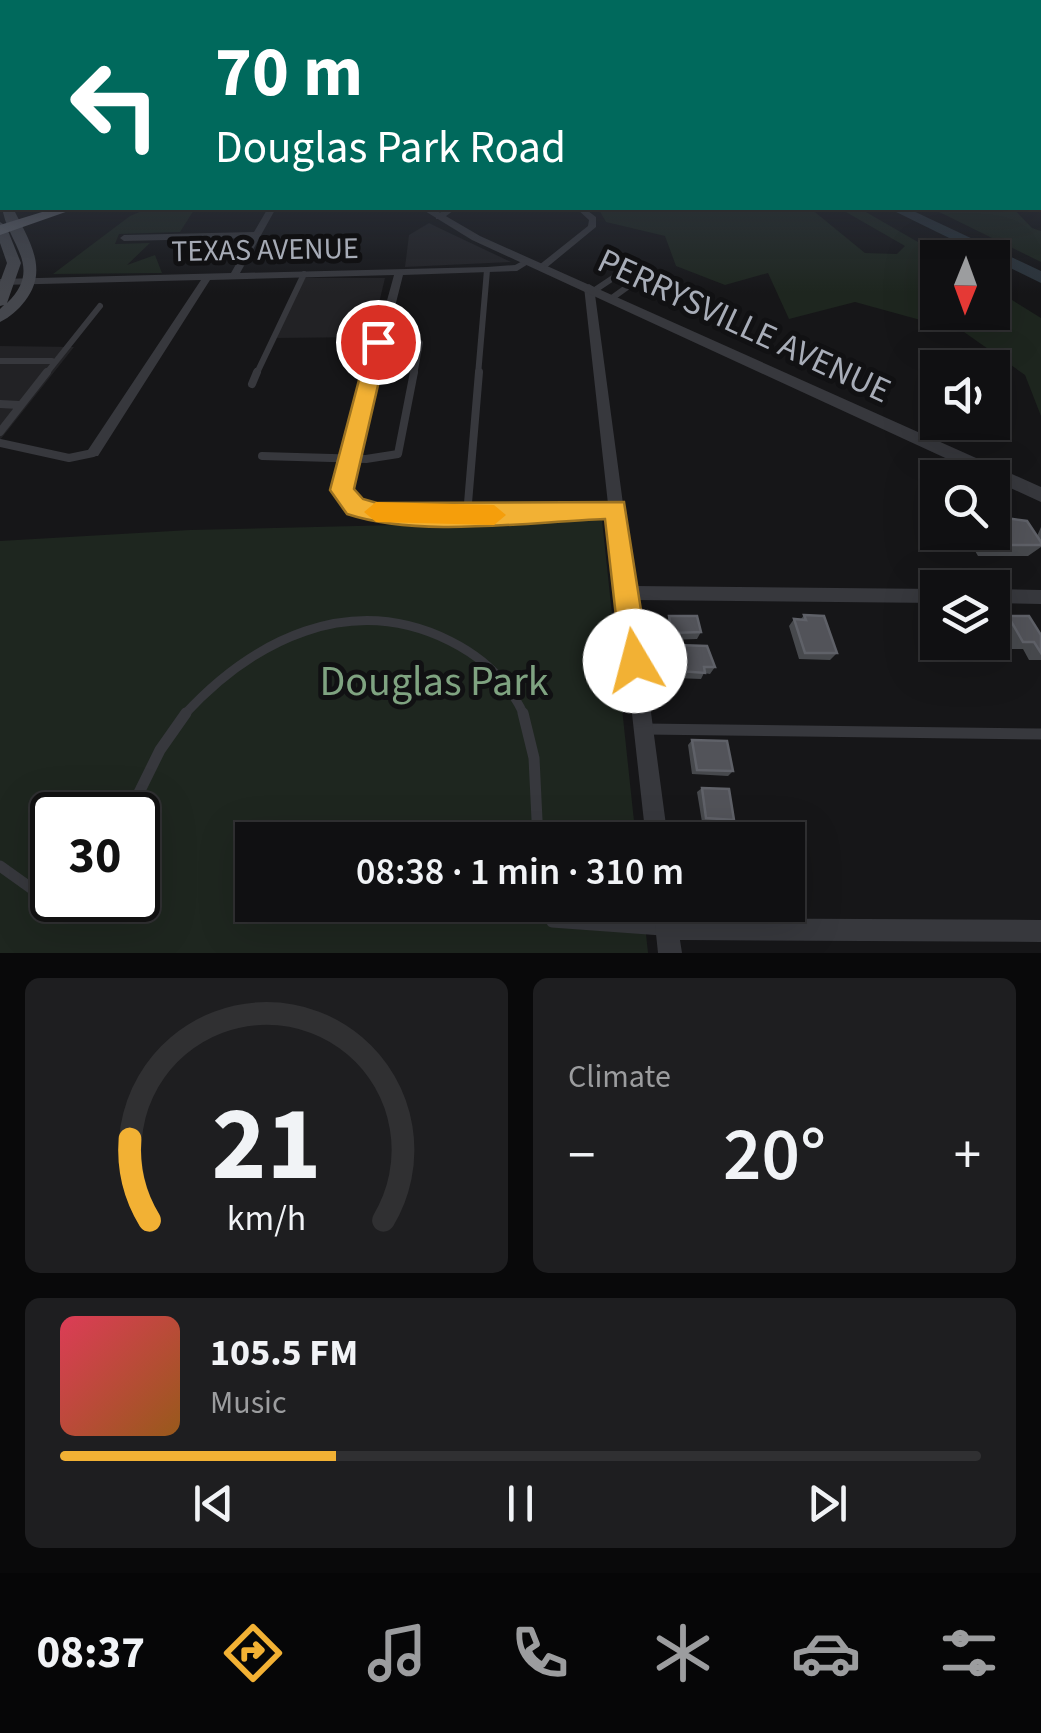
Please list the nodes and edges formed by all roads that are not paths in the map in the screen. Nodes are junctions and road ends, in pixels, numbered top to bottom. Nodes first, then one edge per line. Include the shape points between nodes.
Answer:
1 (64, 210) edge
2 (271, 210) edge
3 (428, 210) edge
4 (449, 210) edge
5 (582, 210) edge
6 (438, 216) junction
7 (8, 230) edge
8 (258, 234) junction
9 (124, 238) dead end
10 (528, 262) junction
11 (542, 267) junction
12 (487, 270) junction
13 (399, 273) junction
14 (304, 274) junction
15 (208, 276) junction
16 (234, 276) junction
17 (8, 289) edge
18 (592, 289) junction
19 (612, 298) junction
20 (100, 306) dead end
21 (0, 317) edge
22 (378, 342) junction
23 (0, 361) edge
24 (52, 361) junction
25 (252, 384) dead end
26 (0, 404) edge
27 (19, 405) junction
28 (1, 427) edge
29 (0, 443) edge
30 (94, 453) joint
31 (262, 456) dead end
32 (350, 456) junction
33 (1041, 495) edge
34 (616, 509) junction
35 (468, 515) junction
36 (626, 593) junction
37 (920, 596) edge
38 (1010, 596) edge
39 (1041, 597) edge
40 (645, 730) junction
41 (1041, 734) edge
42 (141, 792) edge
43 (537, 822) edge
44 (655, 822) edge
45 (0, 866) edge
46 (30, 887) edge
47 (552, 922) edge
48 (1041, 931) edge
49 (668, 941) edge

1 - 7 highway
2 - 8 street
3 - 6 street, PERRYSVILLE AVENUE
4 - 6 street
5 - 11 street via 592,227
6 - 10 street, PERRYSVILLE AVENUE
7 - 17 main road
7 - 17 main road via 31,273
8 - 9 street
8 - 16 street
10 - 11 street, PERRYSVILLE AVENUE
10 - 12 street, TEXAS AVENUE
11 - 18 street, PERRYSVILLE AVENUE
12 - 13 street, TEXAS AVENUE
12 - 35 lane
13 - 14 street, TEXAS AVENUE
13 - 22 street
14 - 16 street, TEXAS AVENUE
14 - 25 lane
15 - 16 street, TEXAS AVENUE
15 - 17 street, TEXAS AVENUE
15 - 30 street
17 - 21 main road
18 - 19 street, PERRYSVILLE AVENUE
18 - 19 lane via 631,266 648,272
18 - 34 street
19 - 33 street, PERRYSVILLE AVENUE
20 - 24 lane
22 - 32 street
22 - 32 lane via 420,343 398,454
23 - 24 lane
24 - 27 lane
26 - 27 lane
27 - 28 lane
29 - 30 lane via 69,458
31 - 32 lane
32 - 35 street via 342,490 355,507
34 - 35 street
34 - 36 street
36 - 37 street
36 - 40 street
38 - 39 street
40 - 41 lane
40 - 44 street
42 - 43 lane via 182,717 216,682 288,634 361,616 395,619 440,636 495,668 523,713
45 - 46 lane
47 - 49 lane
48 - 49 street

